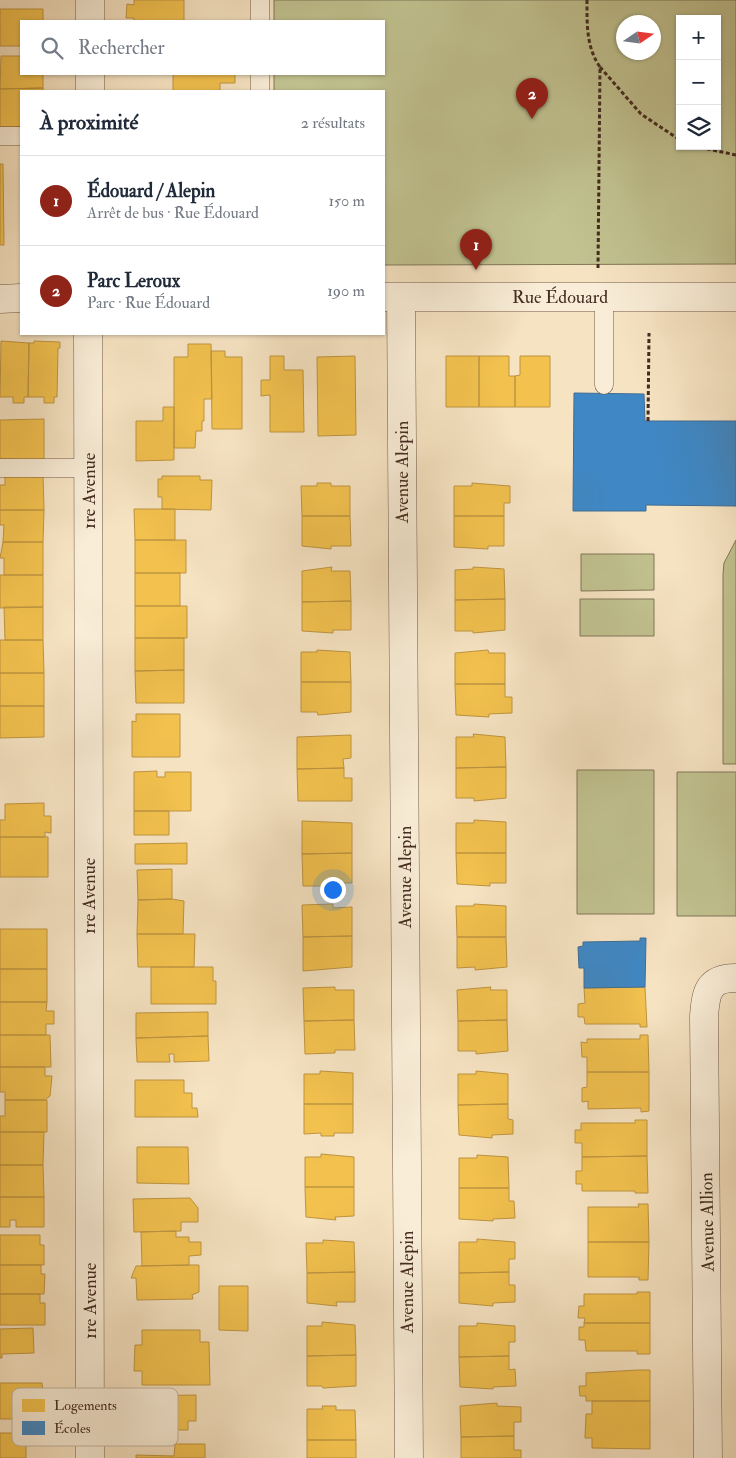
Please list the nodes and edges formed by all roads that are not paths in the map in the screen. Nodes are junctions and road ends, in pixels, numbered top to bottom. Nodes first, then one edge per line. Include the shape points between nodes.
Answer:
1 (90, 0) edge
2 (260, 0) edge
3 (90, 20) edge
4 (260, 20) edge
5 (90, 75) edge
6 (260, 75) edge
7 (90, 90) edge
8 (260, 90) edge
9 (0, 136) edge
10 (20, 136) edge
11 (393, 297) edge
12 (736, 297) edge
13 (0, 298) edge
14 (20, 298) edge
15 (604, 298) junction
16 (88, 335) edge
17 (604, 385) dead end
18 (0, 468) edge
19 (89, 468) junction
20 (736, 978) edge
21 (90, 1388) edge
22 (408, 1458) edge
23 (708, 1458) edge

1 - 3 street
2 - 4 lane
5 - 7 street
6 - 8 lane
9 - 10 lane
11 - 15 street, Rue Édouard
11 - 22 street, Avenue Alepin
12 - 15 street, Rue Édouard
13 - 14 street
15 - 17 lane
16 - 19 street, 1re Avenue
18 - 19 lane
19 - 21 street, 1re Avenue
20 - 23 street, Avenue Allion via 720,980 710,987 704,1016

